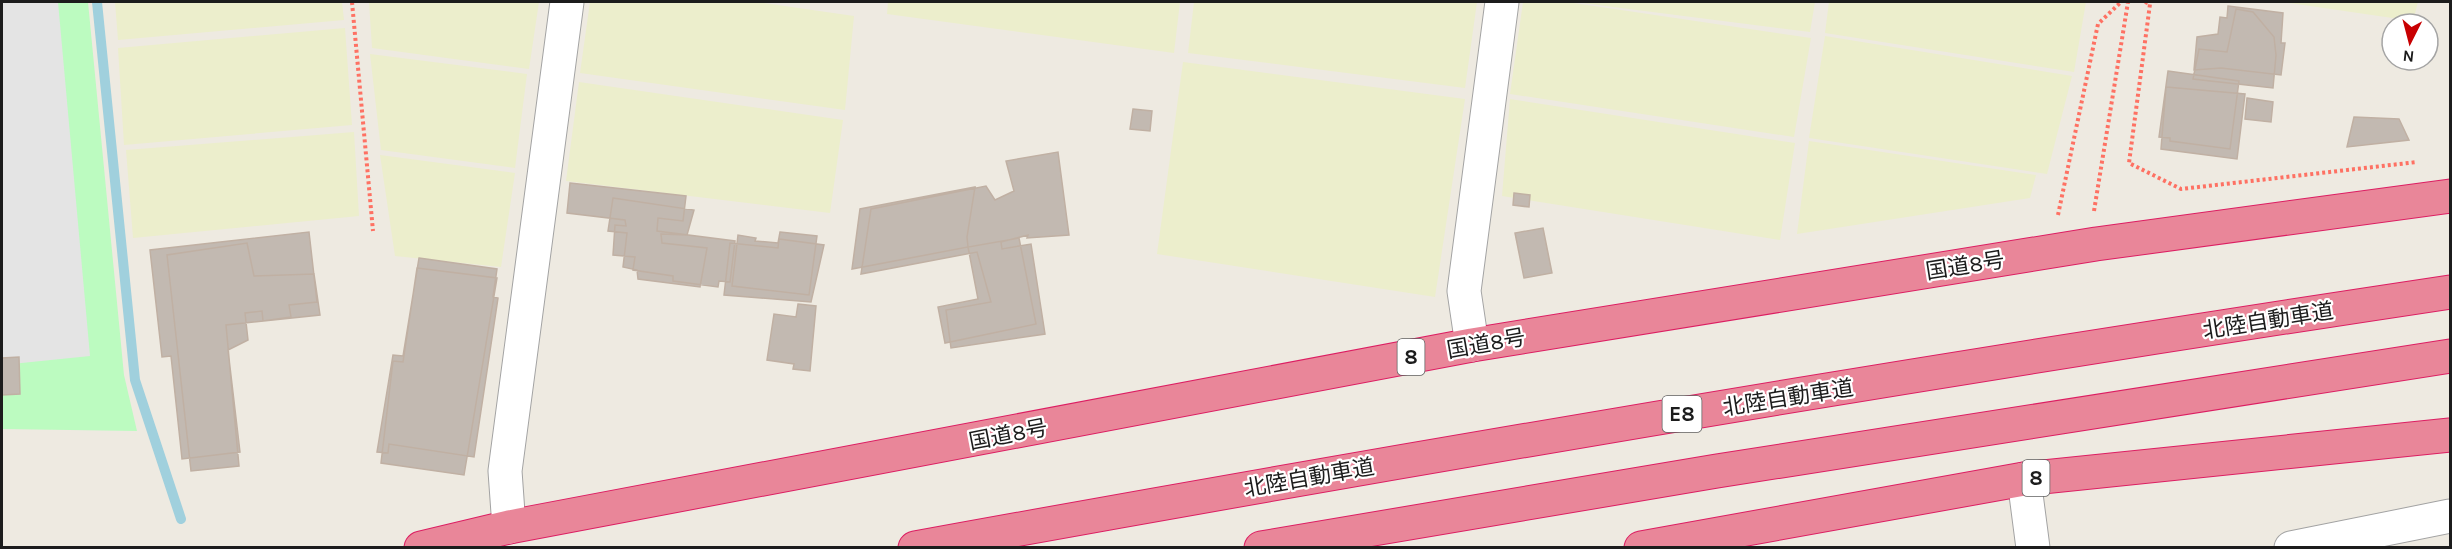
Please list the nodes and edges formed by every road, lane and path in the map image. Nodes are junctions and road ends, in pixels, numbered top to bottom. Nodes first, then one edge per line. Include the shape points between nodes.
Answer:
1 (352, 2) edge
2 (567, 2) edge
3 (1502, 2) edge
4 (2121, 2) edge
5 (2127, 2) edge
6 (2145, 2) edge
7 (2427, 161) dead end
8 (2451, 196) edge
9 (2046, 217) dead end
10 (372, 231) dead end
11 (2096, 244) junction
12 (2451, 292) edge
13 (1472, 345) junction
14 (2451, 356) edge
15 (2443, 436) edge
16 (2024, 479) junction
17 (2451, 516) edge
18 (509, 527) junction
19 (421, 548) edge
20 (915, 548) edge
21 (1261, 548) edge
22 (1641, 548) edge
23 (2033, 548) edge
24 (2290, 548) edge

1 - 10 path
2 - 18 street via 506,471
3 - 13 street via 1464,291
4 - 9 path via 2098,24 2058,215
5 - 11 path via 2093,210
6 - 7 path via 2150,4 2129,163 2181,189
8 - 11 highway, 国道8号 / 8
11 - 13 highway, 国道8号 / 8
12 - 20 highway, 北陸自動車道 / E8 via 1707,410
13 - 18 highway, 国道8号 / 8
14 - 21 highway via 1717,471
15 - 16 highway, 8
16 - 22 highway, 8
16 - 23 street
17 - 24 street
18 - 19 highway, 国道8号 / 8

